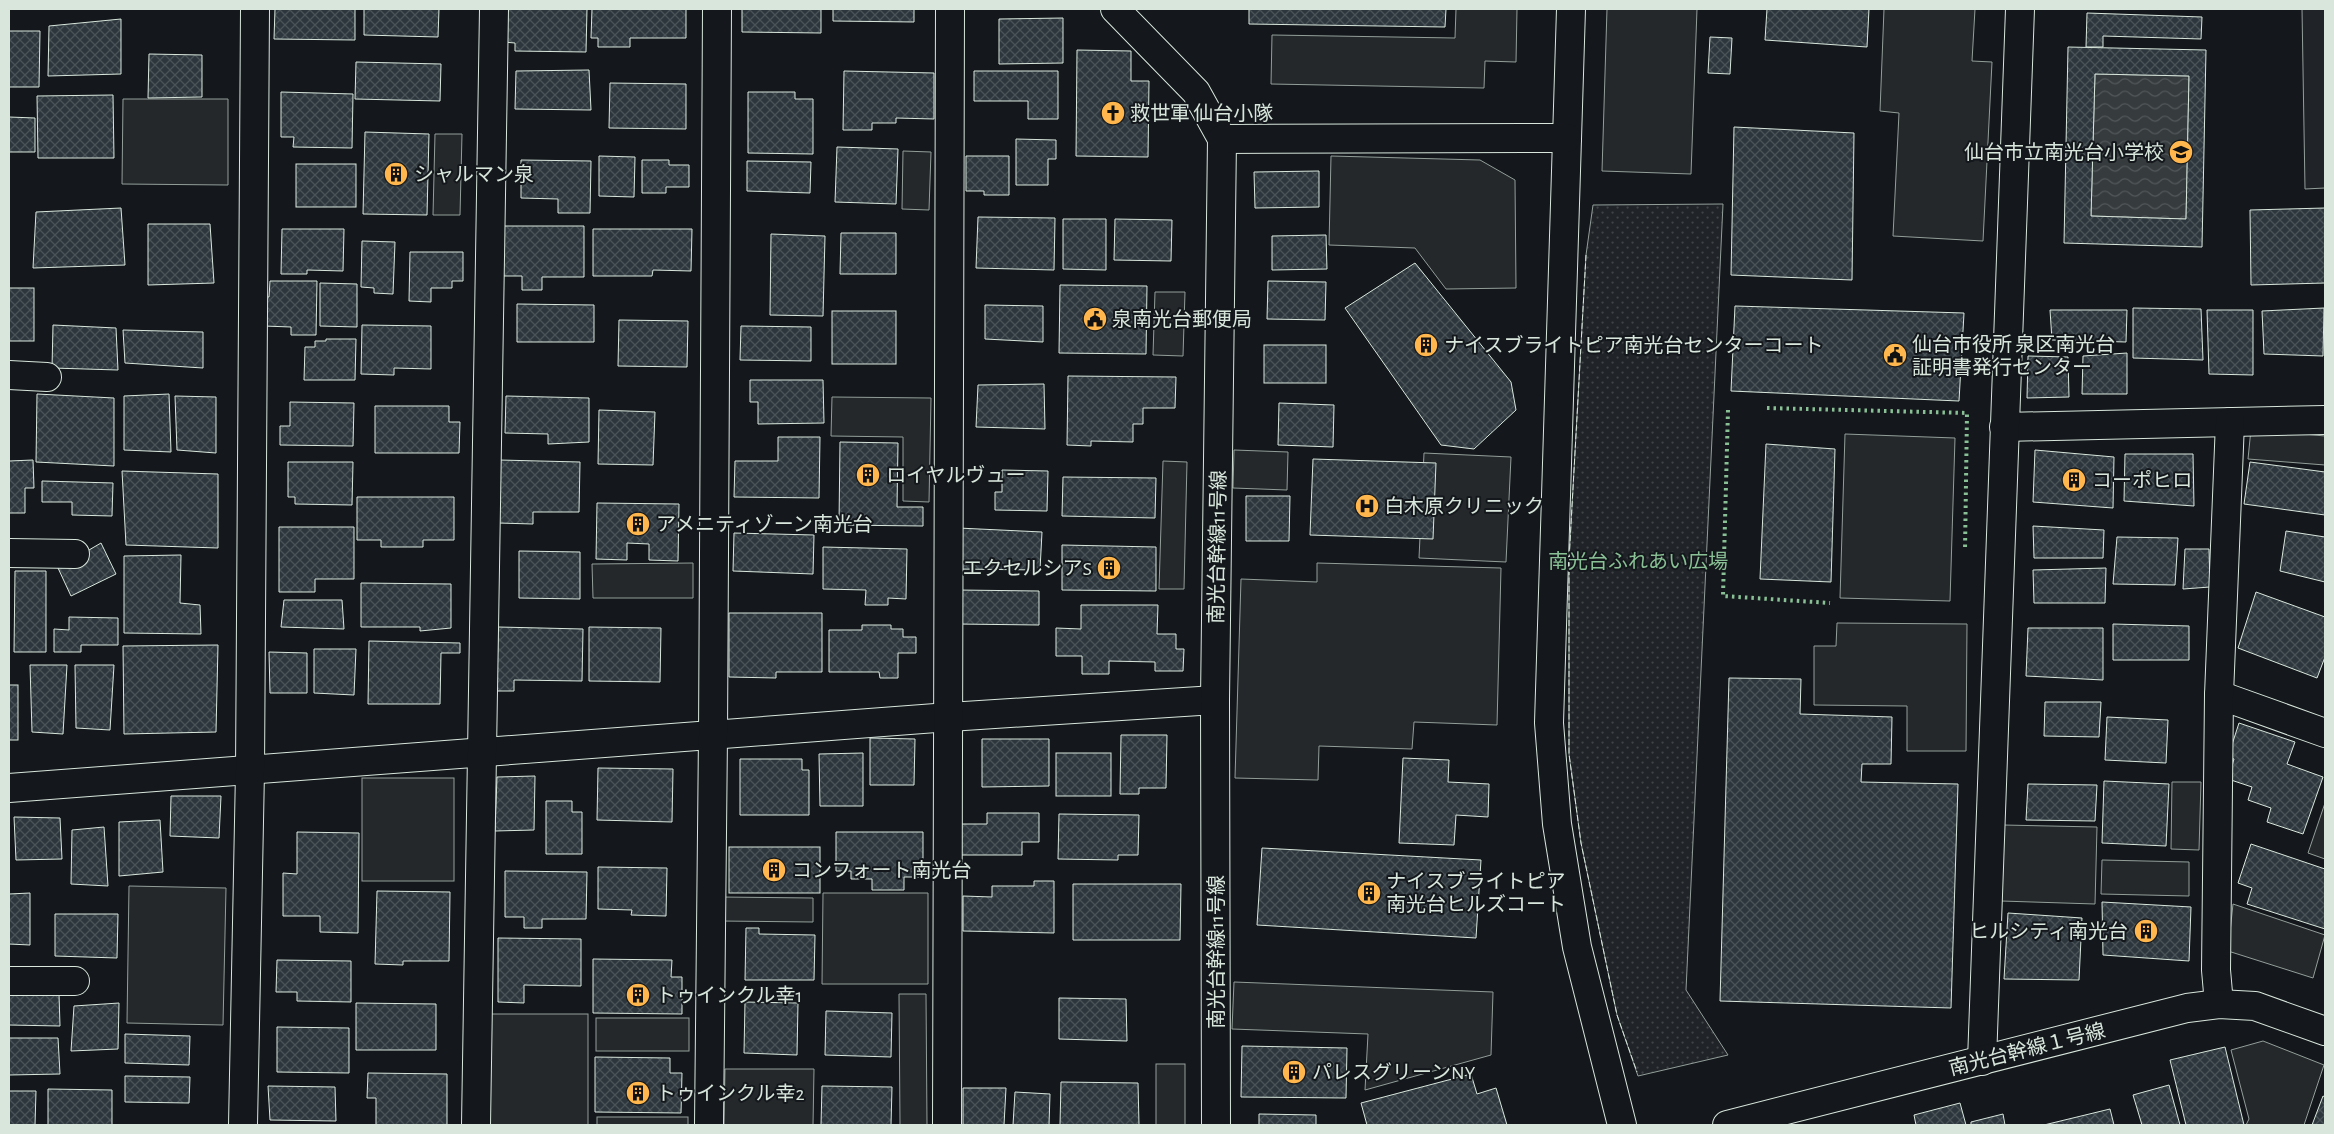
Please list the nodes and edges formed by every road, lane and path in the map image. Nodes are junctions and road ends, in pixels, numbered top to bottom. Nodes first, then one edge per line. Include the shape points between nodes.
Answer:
1 (254, 9) edge
2 (494, 9) edge
3 (717, 9) edge
4 (950, 9) edge
5 (1115, 9) edge
6 (1571, 9) edge
7 (2020, 9) edge
8 (1567, 138) junction
9 (1222, 139) junction
10 (9, 376) edge
11 (47, 377) dead end
12 (2325, 420) edge
13 (2230, 422) junction
14 (2004, 427) junction
15 (9, 553) edge
16 (75, 554) dead end
17 (2219, 695) junction
18 (1215, 700) junction
19 (949, 717) junction
20 (2325, 733) edge
21 (714, 735) junction
22 (481, 753) junction
23 (250, 771) junction
24 (9, 788) edge
25 (9, 981) edge
26 (75, 981) dead end
27 (2219, 1004) junction
28 (2325, 1031) edge
29 (1982, 1061) junction
30 (243, 1125) edge
31 (476, 1125) edge
32 (709, 1125) edge
33 (947, 1125) edge
34 (1216, 1125) edge
35 (1622, 1125) edge
36 (1727, 1125) edge

1 - 23 street
2 - 22 street
3 - 21 street
4 - 19 street
5 - 9 street, 南光台幹線11号線 via 1196,92
6 - 8 street
7 - 14 street
8 - 9 street
8 - 35 street via 1549,723 1557,824 1577,947
9 - 18 street, 南光台幹線11号線
10 - 11 street
12 - 13 street
13 - 14 street
13 - 17 street
14 - 29 street
15 - 16 street
17 - 20 street
17 - 27 street via 2216,970
18 - 19 street
18 - 34 street, 南光台幹線11号線
19 - 21 street
19 - 33 street
21 - 22 street
21 - 32 street
22 - 23 street
22 - 31 street
23 - 24 street
23 - 30 street
25 - 26 street
27 - 28 street, 南光台幹線１号線 via 2255,1006
27 - 29 street, 南光台幹線１号線 via 2187,1008
29 - 36 street, 南光台幹線１号線

